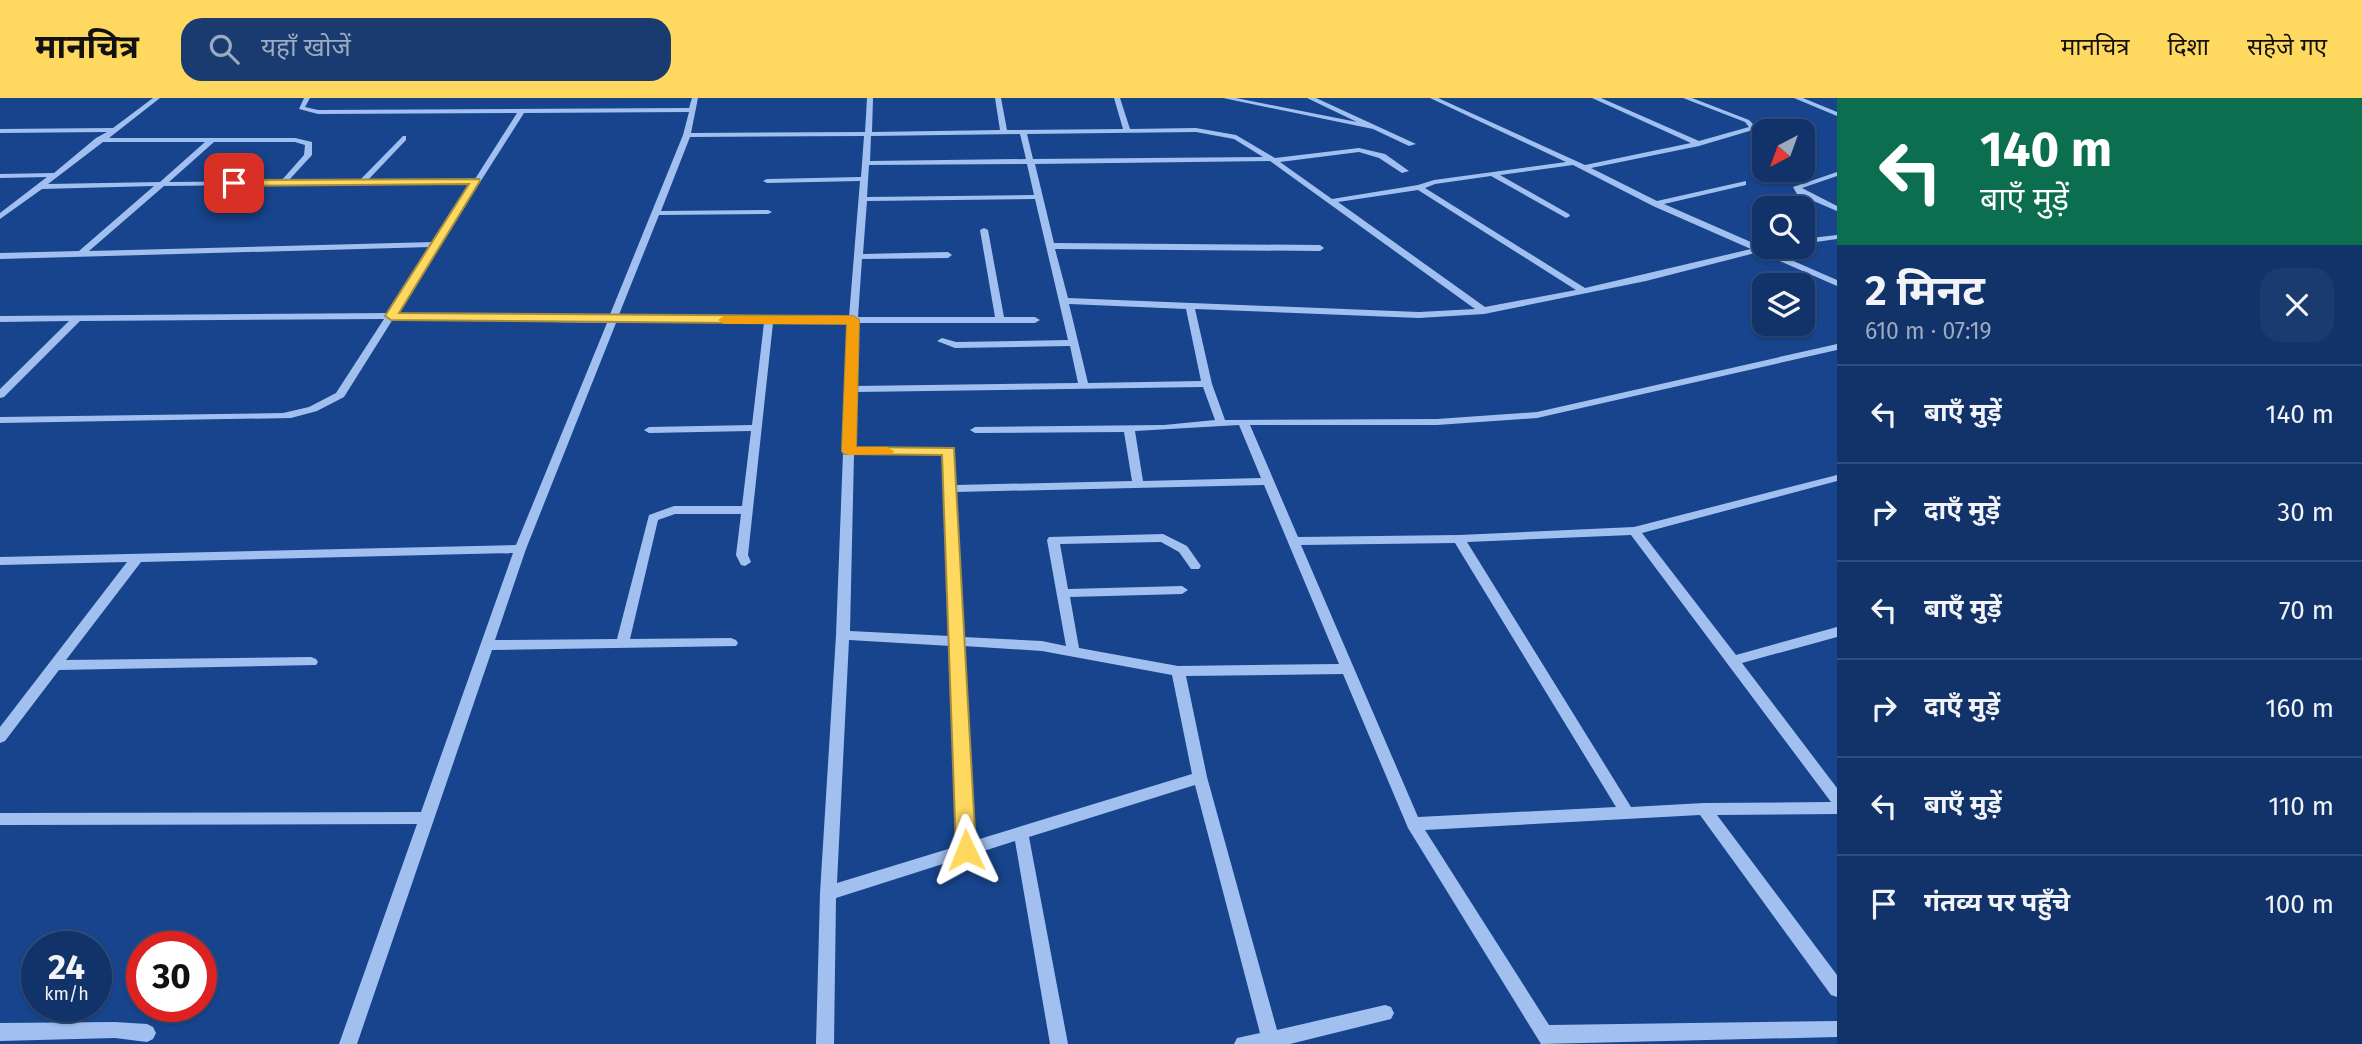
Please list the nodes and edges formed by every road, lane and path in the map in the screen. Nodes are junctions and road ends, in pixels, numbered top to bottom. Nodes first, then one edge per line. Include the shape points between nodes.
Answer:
1 (157, 98) edge
2 (307, 98) edge
3 (870, 98) edge
4 (998, 98) edge
5 (1116, 98) edge
6 (1226, 98) edge
7 (1310, 98) edge
8 (1433, 98) edge
9 (1595, 98) edge
10 (1686, 98) edge
11 (1797, 98) edge
12 (694, 104) edge
13 (521, 112) junction
14 (1837, 114) edge
15 (1374, 127) junction
16 (112, 130) junction
17 (1127, 130) junction
18 (0, 131) edge
19 (1023, 131) junction
20 (1004, 132) junction
21 (868, 134) junction
22 (687, 135) junction
23 (403, 138) dead end
24 (212, 139) junction
25 (99, 140) junction
26 (1412, 144) dead end
27 (1700, 144) junction
28 (1273, 160) junction
29 (1031, 162) junction
30 (865, 163) junction
31 (1574, 163) junction
32 (1584, 167) junction
33 (1405, 171) dead end
34 (1492, 174) junction
35 (1837, 174) edge
36 (54, 175) junction
37 (0, 176) edge
38 (864, 179) junction
39 (475, 181) junction
40 (767, 181) dead end
41 (362, 182) junction
42 (283, 183) junction
43 (1744, 183) dead end
44 (162, 184) junction
45 (39, 187) junction
46 (1419, 187) junction
47 (1039, 197) junction
48 (863, 199) junction
49 (1332, 201) junction
50 (1656, 204) junction
51 (1837, 209) edge
52 (768, 212) dead end
53 (656, 213) junction
54 (1566, 216) dead end
55 (0, 217) edge
56 (984, 230) dead end
57 (1837, 237) edge
58 (1815, 240) edge
59 (437, 244) junction
60 (1752, 245) edge
61 (1050, 246) junction
62 (1320, 248) dead end
63 (1752, 250) edge
64 (82, 253) junction
65 (948, 255) dead end
66 (0, 256) edge
67 (858, 257) junction
68 (1783, 259) edge
69 (1837, 283) edge
70 (1583, 291) junction
71 (1063, 301) junction
72 (1190, 305) junction
73 (1484, 311) junction
74 (391, 316) junction
75 (0, 319) edge
76 (77, 319) junction
77 (613, 320) junction
78 (769, 320) junction
79 (853, 320) junction
80 (975, 320) junction
81 (1000, 320) junction
82 (1035, 320) dead end
83 (942, 341) dead end
84 (1073, 343) junction
85 (975, 345) junction
86 (1837, 347) edge
87 (1207, 384) junction
88 (1084, 386) junction
89 (851, 389) junction
90 (0, 394) edge
91 (0, 420) edge
92 (1243, 422) junction
93 (1221, 423) junction
94 (757, 429) junction
95 (1129, 429) junction
96 (649, 430) dead end
97 (975, 430) dead end
98 (849, 451) junction
99 (1837, 478) edge
100 (1268, 481) junction
101 (1138, 484) junction
102 (952, 489) junction
103 (748, 510) junction
104 (1634, 531) junction
105 (1458, 539) junction
106 (1293, 541) junction
107 (520, 549) junction
108 (137, 558) junction
109 (0, 561) edge
110 (745, 562) dead end
111 (1195, 566) dead end
112 (1182, 590) dead end
113 (1063, 593) junction
114 (1837, 632) edge
115 (844, 635) junction
116 (958, 641) junction
117 (623, 643) junction
118 (731, 643) dead end
119 (487, 645) junction
120 (1073, 650) junction
121 (1733, 661) junction
122 (312, 662) dead end
123 (54, 666) junction
124 (1348, 669) junction
125 (1178, 671) junction
126 (0, 737) edge
127 (1199, 778) junction
128 (1837, 799) edge
129 (1837, 808) edge
130 (1704, 809) junction
131 (1627, 813) junction
132 (427, 818) junction
133 (0, 819) edge
134 (1413, 824) junction
135 (1021, 833) junction
136 (966, 850) junction
137 (828, 893) junction
138 (1837, 989) edge
139 (1385, 1013) dead end
140 (1837, 1029) edge
141 (147, 1033) dead end
142 (9, 1036) edge
143 (1547, 1039) edge
144 (1271, 1040) junction
145 (348, 1044) edge
146 (825, 1044) edge
147 (1059, 1044) edge
148 (1243, 1044) edge

1 - 16 street
2 - 13 street via 302,108 318,112
3 - 21 street
4 - 20 street
5 - 17 street
6 - 15 street
7 - 15 street
8 - 31 street
9 - 27 street
10 - 27 street via 1747,121 1754,128
11 - 14 street
12 - 13 street
12 - 22 street
13 - 39 street
15 - 26 street
16 - 18 street
16 - 25 street
17 - 19 street
17 - 28 street via 1217,132 1236,137
19 - 20 street
19 - 29 street
20 - 21 street
21 - 22 street
21 - 30 street
22 - 53 street
23 - 41 street
24 - 25 street
24 - 42 street via 309,144 309,155
24 - 44 street
25 - 36 street
27 - 32 street
28 - 29 street
28 - 33 street via 1359,150 1382,156
28 - 49 street
29 - 30 street
29 - 47 street
30 - 38 street
31 - 32 street
31 - 34 street
32 - 50 street
34 - 46 street
34 - 54 street
35 - 51 street via 1797,187
36 - 37 street
36 - 45 street
38 - 40 street
38 - 48 street
39 - 41 street
39 - 59 street
41 - 42 street
42 - 44 street
43 - 50 street
44 - 45 street
44 - 64 street
45 - 55 street
46 - 49 street
46 - 70 street
47 - 48 street
47 - 61 street
48 - 67 street
49 - 73 street
50 - 60 street
52 - 53 street
53 - 77 street
56 - 81 street
57 - 58 street
59 - 64 street
59 - 74 street
61 - 62 street
61 - 71 street
63 - 70 street
64 - 66 street
65 - 67 street
67 - 79 street
68 - 69 street
70 - 73 street
71 - 72 street
71 - 84 street
72 - 73 street via 1419,315
72 - 87 street
74 - 76 street
74 - 77 street
74 - 91 street via 340,395 305,414
75 - 76 street
76 - 90 street
77 - 78 street
77 - 107 street
78 - 79 street
78 - 94 street
79 - 80 street
79 - 89 street
80 - 81 street
80 - 85 street
81 - 82 street
83 - 85 street
84 - 85 street
84 - 88 street
86 - 92 street via 1537,415 1437,422
87 - 88 street
87 - 93 street
88 - 89 street
89 - 98 street
92 - 93 street
92 - 100 street
93 - 95 street
94 - 96 street
94 - 103 street
95 - 97 street
95 - 101 street
98 - 102 street via 949,451
98 - 115 street
99 - 104 street
100 - 101 street
100 - 106 street
101 - 102 street
102 - 116 street
103 - 110 street
103 - 117 street via 674,510 653,519
104 - 105 street
104 - 121 street
105 - 106 street
105 - 131 street
106 - 124 street
107 - 108 street
107 - 119 street
108 - 109 street
108 - 123 street
111 - 113 street via 1183,549 1163,538 1053,540
112 - 113 street
113 - 120 street
114 - 121 street
115 - 116 street
115 - 137 street
116 - 120 street
116 - 136 street
117 - 118 street
117 - 119 street
119 - 132 street
120 - 125 street
121 - 128 street
122 - 123 street
123 - 126 street
124 - 125 street
124 - 134 street
125 - 127 street
127 - 135 street
127 - 144 street
129 - 130 street
130 - 131 street
130 - 138 street
131 - 134 street
132 - 133 street
132 - 145 street
134 - 143 street
135 - 136 street
135 - 147 street
136 - 137 street
137 - 146 street
139 - 144 street
140 - 143 street
141 - 142 street via 115,1030
144 - 148 street

